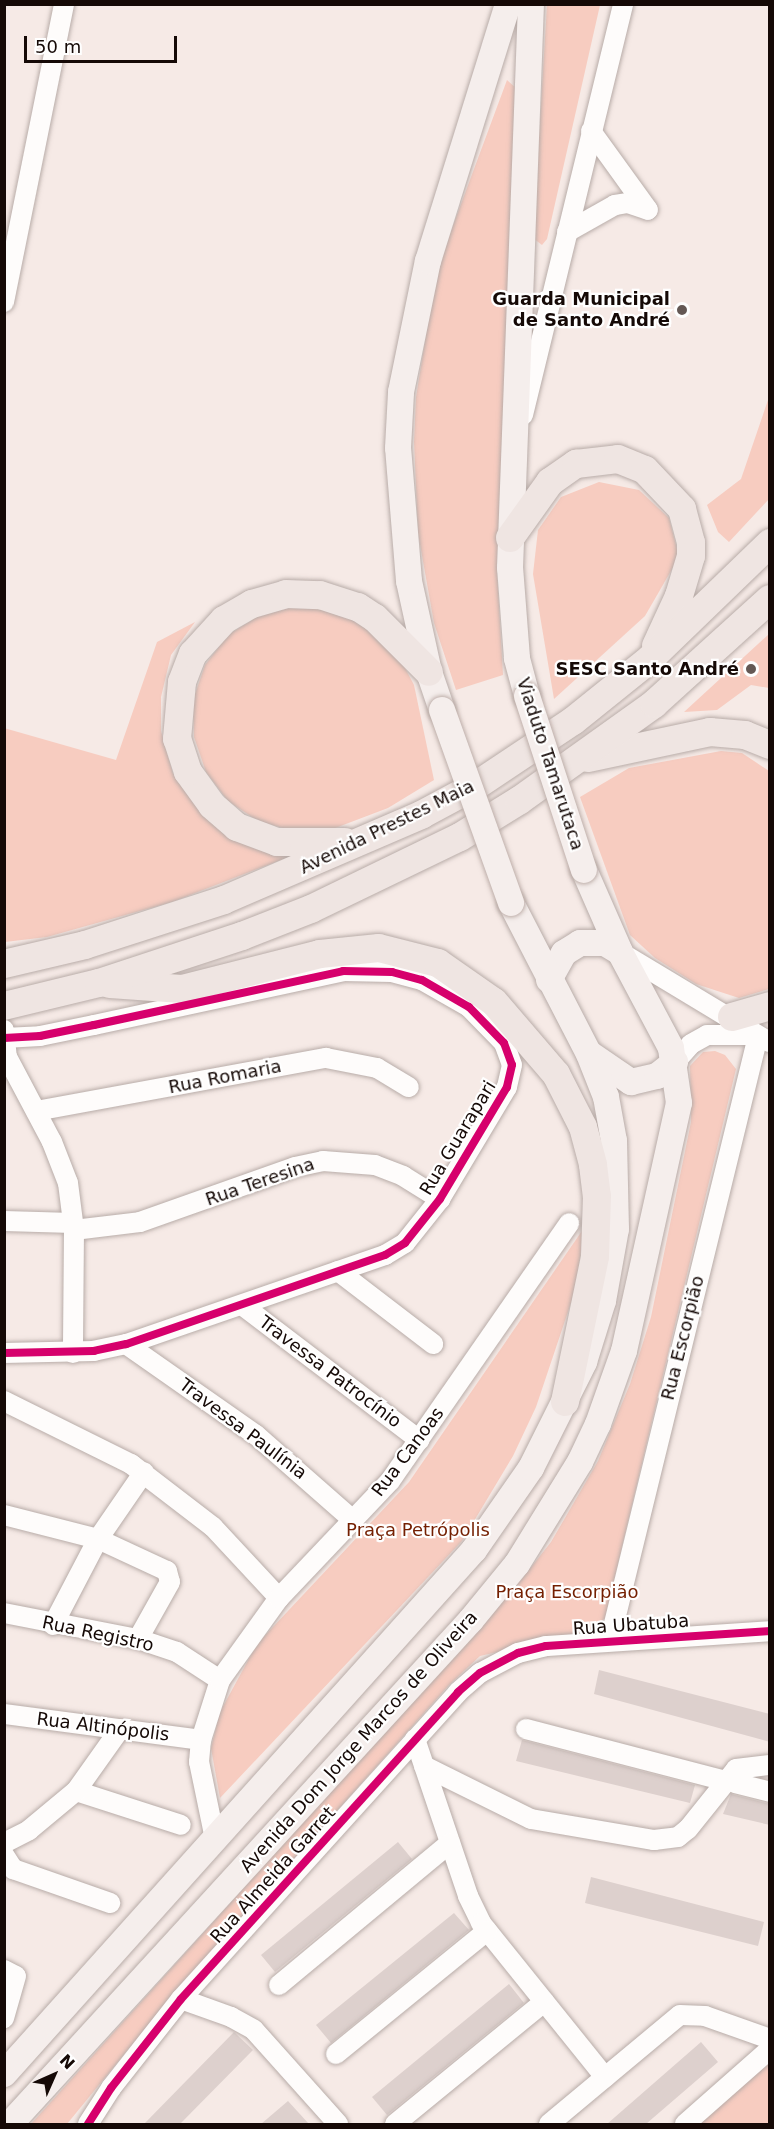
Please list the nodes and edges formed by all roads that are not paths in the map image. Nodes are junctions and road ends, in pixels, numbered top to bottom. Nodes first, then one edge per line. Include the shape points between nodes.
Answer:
1 (508, 4) edge
2 (531, 4) edge
3 (623, 4) edge
4 (57, 6) edge
5 (591, 131) junction
6 (567, 232) junction
7 (4, 302) edge
8 (518, 438) junction
9 (510, 538) junction
10 (770, 543) edge
11 (770, 598) edge
12 (650, 659) junction
13 (436, 693) junction
14 (770, 745) edge
15 (577, 761) junction
16 (357, 841) junction
17 (584, 870) joint
18 (620, 952) junction
19 (4, 964) edge
20 (549, 980) junction
21 (99, 982) junction
22 (4, 1006) edge
23 (770, 1006) edge
24 (4, 1030) edge
25 (753, 1033) edge
26 (5, 1038) edge
27 (589, 1054) junction
28 (675, 1062) junction
29 (409, 1086) dead end
30 (36, 1111) junction
31 (440, 1199) junction
32 (4, 1221) edge
33 (569, 1223) dead end
34 (73, 1226) junction
35 (338, 1270) junction
36 (242, 1305) junction
37 (126, 1344) junction
38 (433, 1344) dead end
39 (4, 1353) edge
40 (73, 1353) junction
41 (4, 1401) edge
42 (565, 1402) junction
43 (419, 1440) junction
44 (144, 1472) junction
45 (4, 1515) edge
46 (354, 1521) junction
47 (98, 1539) junction
48 (279, 1598) junction
49 (4, 1613) edge
50 (53, 1625) junction
51 (770, 1631) edge
52 (138, 1640) junction
53 (610, 1640) junction
54 (498, 1662) joint
55 (220, 1680) junction
56 (4, 1714) edge
57 (120, 1729) junction
58 (526, 1729) dead end
59 (416, 1739) junction
60 (201, 1740) junction
61 (770, 1765) edge
62 (424, 1766) junction
63 (730, 1782) junction
64 (76, 1791) junction
65 (770, 1792) edge
66 (180, 1825) dead end
67 (215, 1839) junction
68 (4, 1843) edge
69 (450, 1843) junction
70 (4, 1855) edge
71 (110, 1903) dead end
72 (487, 1931) junction
73 (4, 1970) edge
74 (279, 1985) dead end
75 (181, 1999) junction
76 (544, 2002) junction
77 (4, 2018) edge
78 (770, 2039) edge
79 (770, 2049) edge
80 (336, 2054) dead end
81 (4, 2074) edge
82 (605, 2077) junction
83 (10, 2124) edge
84 (88, 2124) edge
85 (338, 2124) edge
86 (395, 2124) edge
87 (549, 2124) edge
88 (685, 2124) edge

1 - 13 main road via 428,261 401,392 398,448 405,552
2 - 8 main road
3 - 5 street
4 - 7 street
5 - 6 street
5 - 6 street via 648,210 628,203 615,205
6 - 8 street
8 - 9 main road
9 - 12 highway via 550,482 576,464 618,459 645,470 660,482 682,509 692,556 679,596
9 - 17 main road, Viaduto Tamarutaca, bridge via 518,658
10 - 12 highway, Avenida Prestes Maia
11 - 15 highway, Avenida Prestes Maia via 654,704
12 - 16 highway, Avenida Prestes Maia via 573,721 511,764 421,814
13 - 16 highway via 375,618 358,607 320,595 286,594 252,604 224,620 193,654 179,702 177,739 188,772 212,805 237,827 277,842
13 - 20 main road, bridge via 511,903
14 - 15 highway via 746,735 710,732
15 - 21 highway, Avenida Prestes Maia via 460,837 321,905 242,936
16 - 19 highway, Avenida Prestes Maia via 224,900 85,945
17 - 18 main road, Avenida Dom Jorge Marcos de Oliveira
18 - 20 main road via 605,943 580,943 564,953
18 - 25 street
18 - 28 main road, Avenida Dom Jorge Marcos de Oliveira via 653,1010
20 - 27 main road
21 - 22 highway, Avenida Prestes Maia
21 - 42 highway via 182,989 320,954 379,948 438,963 494,1002 556,1074 583,1127 593,1166 597,1196 595,1257
23 - 25 highway
24 - 26 street
25 - 28 street via 707,1035
25 - 53 street, Rua Escorpião
26 - 30 street via 7,1057
26 - 31 street, Rua Guarapari via 94,1025 343,971 392,972 422,980 482,1018 509,1051 512,1065 507,1087
27 - 28 main road via 631,1082 657,1076
27 - 42 main road via 606,1097 612,1131 618,1187 616,1229 603,1301 584,1362
28 - 83 main road, Avenida Dom Jorge Marcos de Oliveira via 679,1103 676,1130 624,1351 585,1453 539,1531 471,1620
29 - 30 street, Rua Romaria via 377,1068 326,1058
30 - 34 street via 68,1183
31 - 34 street, Rua Teresina via 404,1176 375,1164 323,1161 295,1167 140,1222
31 - 35 street, Rua Guarapari via 405,1243 374,1260
32 - 34 street, Rua Teresina
33 - 43 street, Rua Canoas
34 - 40 street
35 - 36 street, Rua Guarapari
35 - 38 street
36 - 37 street, Rua Guarapari
36 - 43 street, Travessa Patrocínio
37 - 40 street, Rua Guarapari
37 - 46 street, Travessa Paulínia via 256,1435
39 - 40 street, Rua Guarapari
41 - 44 street
42 - 67 main road via 531,1468 474,1550
43 - 46 street, Rua Canoas
44 - 47 street
44 - 48 street via 213,1527
45 - 47 street
46 - 48 street, Rua Canoas
47 - 50 street
47 - 52 street via 167,1571 171,1578
48 - 55 street, Rua Canoas
49 - 50 street, Rua Registro
50 - 52 street, Rua Registro
51 - 53 street, Rua Ubatuba
52 - 55 street, Rua Registro via 177,1652
53 - 54 street, Rua Ubatuba via 546,1646
54 - 59 street, Rua Almeida Garret via 458,1692
55 - 60 street, Rua Canoas
56 - 57 street, Rua Altinópolis
57 - 60 street, Rua Altinópolis
57 - 64 street
58 - 63 street
59 - 62 street
59 - 75 street, Rua Almeida Garret
60 - 67 street, Rua Canoas via 199,1762
61 - 63 street via 747,1766
62 - 63 street via 531,1819 636,1840 678,1837
62 - 69 street
63 - 65 street
64 - 66 street
64 - 68 street via 29,1830
67 - 81 main road
69 - 72 street via 468,1896
69 - 74 street
70 - 71 street via 13,1869
72 - 76 street
72 - 80 street
73 - 77 street via 16,1976
75 - 84 street, Rua Almeida Garret via 111,2088
75 - 85 street via 254,2030
76 - 82 street
76 - 86 street
78 - 82 street via 705,2016 680,2015
79 - 88 street
82 - 87 street

